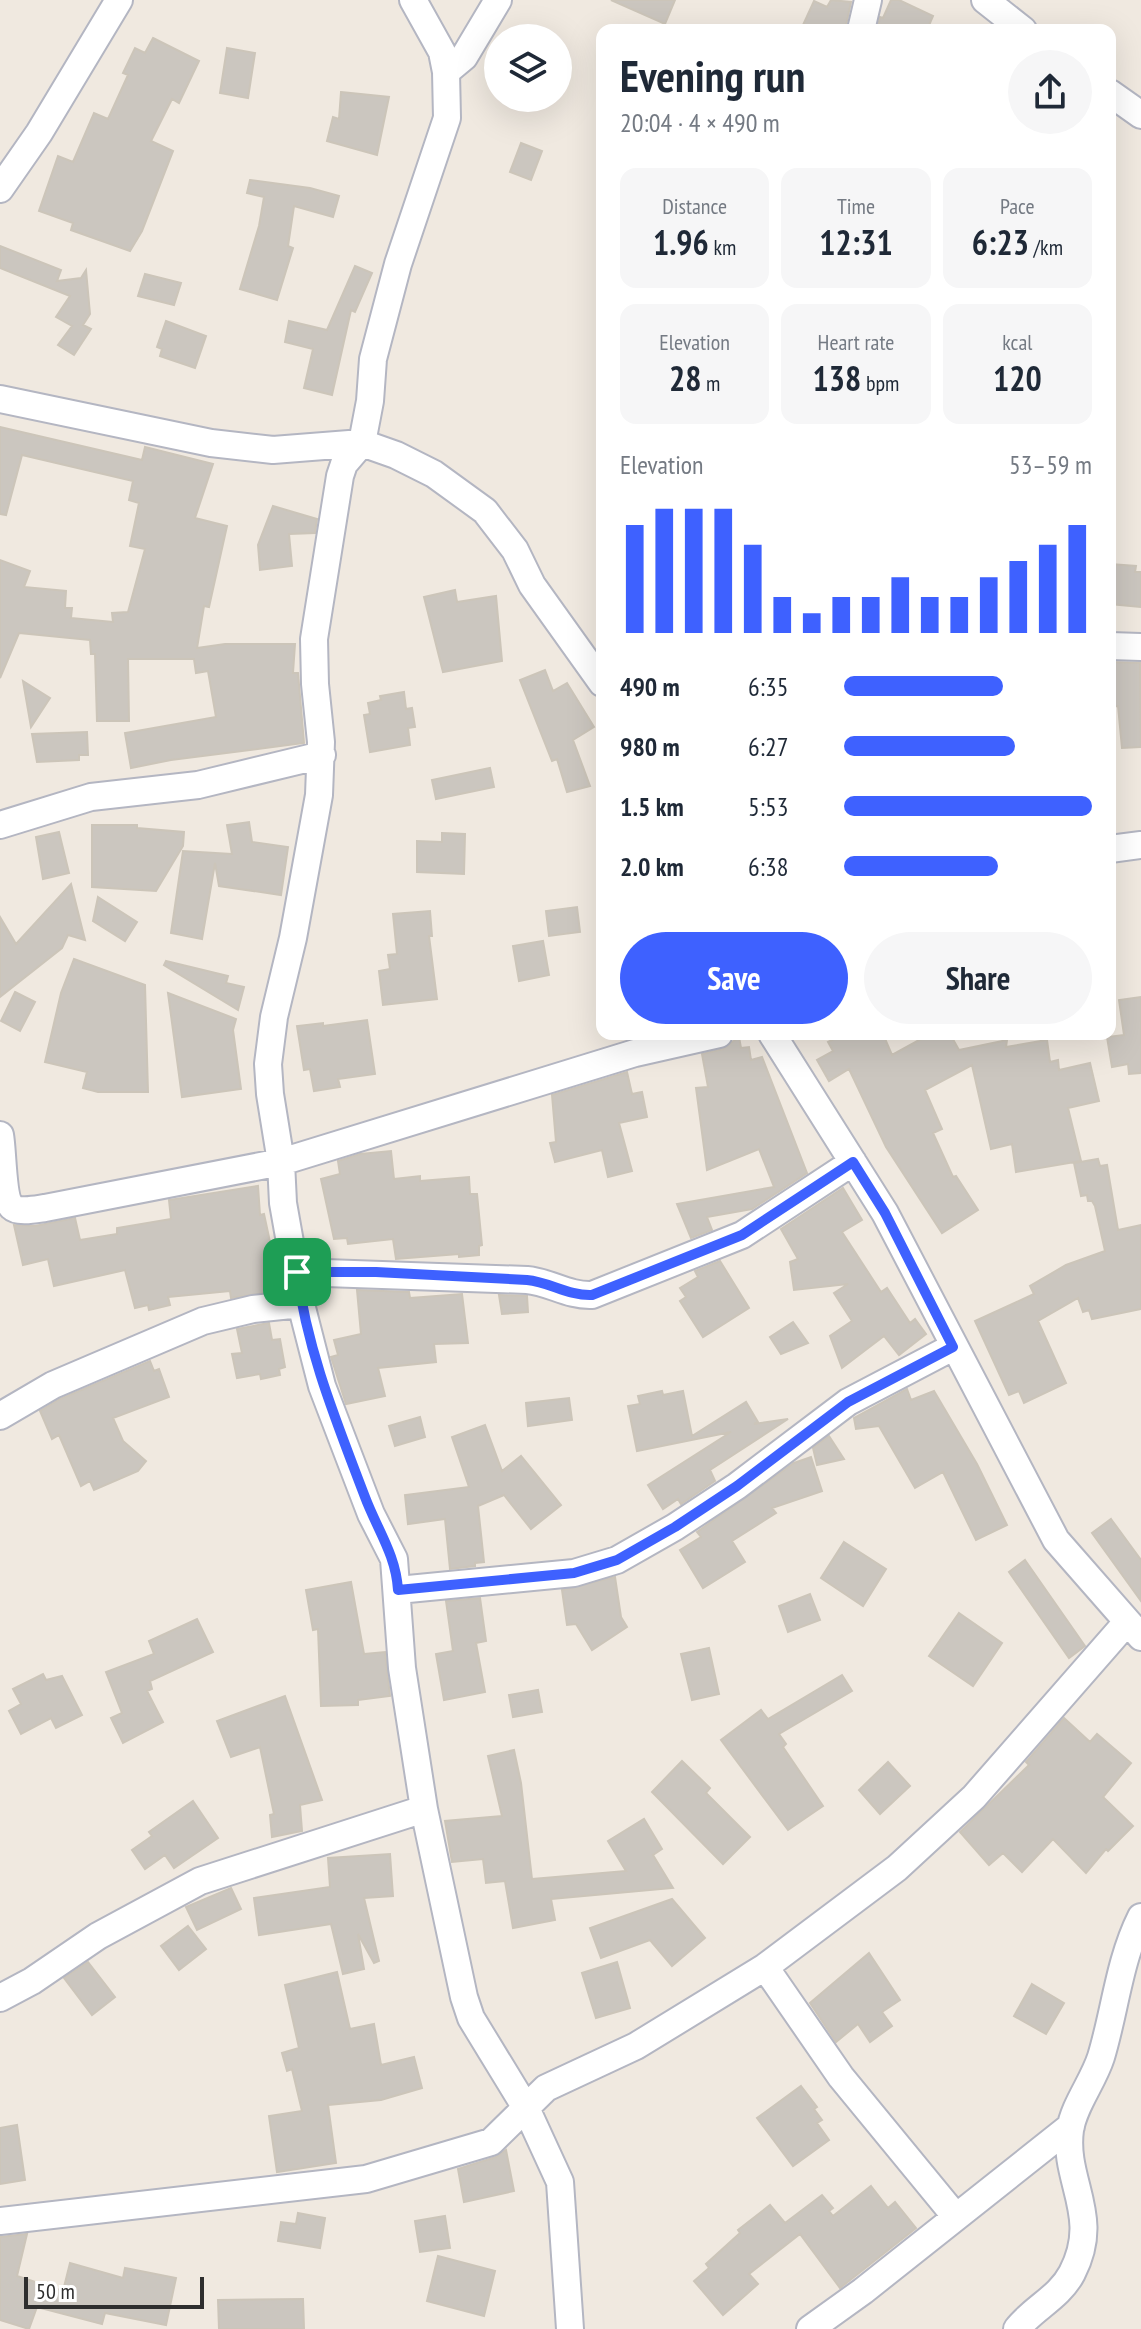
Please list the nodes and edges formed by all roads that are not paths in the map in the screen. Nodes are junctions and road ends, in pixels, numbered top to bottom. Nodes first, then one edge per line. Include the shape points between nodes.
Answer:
1 (119, 0) edge
2 (413, 0) edge
3 (498, 0) edge
4 (868, 0) edge
5 (985, 0) edge
6 (862, 24) edge
7 (1015, 24) edge
8 (446, 72) junction
9 (1116, 97) edge
10 (1141, 115) edge
11 (0, 189) edge
12 (0, 399) edge
13 (362, 443) junction
14 (1116, 646) edge
15 (1141, 647) edge
16 (596, 675) edge
17 (322, 755) junction
18 (0, 825) edge
19 (1141, 845) edge
20 (1116, 848) edge
21 (692, 1040) edge
22 (776, 1040) edge
23 (0, 1135) edge
24 (281, 1162) junction
25 (853, 1162) junction
26 (297, 1272) junction
27 (301, 1304) junction
28 (953, 1347) junction
29 (0, 1416) edge
30 (398, 1590) junction
31 (1134, 1630) edge
32 (424, 1809) junction
33 (1141, 1917) edge
34 (765, 1967) junction
35 (0, 1998) edge
36 (526, 2108) junction
37 (1071, 2126) junction
38 (956, 2217) junction
39 (0, 2221) edge
40 (570, 2329) edge
41 (810, 2329) edge
42 (1017, 2329) edge

1 - 11 street
2 - 8 street via 442,52
3 - 8 street via 464,57
4 - 6 street
5 - 7 street
8 - 13 street via 447,118 373,359
9 - 10 street
12 - 13 street via 243,447 273,450
13 - 16 street via 434,474 485,511
13 - 17 street via 340,476 316,627
14 - 15 street
17 - 18 street via 198,785 91,797
17 - 24 street via 310,849 268,1064
19 - 20 street
21 - 24 street
22 - 25 street
23 - 24 street via 5,1185 16,1209 93,1201
24 - 26 street
25 - 26 street via 742,1235 592,1295 571,1295 540,1281
25 - 28 street
26 - 27 street
27 - 29 street via 203,1321 53,1385
27 - 30 street via 322,1386 394,1559
28 - 30 street via 848,1402 737,1486 617,1560 574,1573
28 - 31 street via 1056,1540
30 - 32 street via 402,1668
31 - 34 street via 974,1797 897,1868
32 - 35 street via 189,1885
32 - 36 street via 471,2018
33 - 37 street via 1121,1970 1100,2059
34 - 36 street via 636,2046 564,2077
34 - 38 street via 841,2077
36 - 39 street via 491,2142 366,2179
36 - 40 street via 563,2194
37 - 38 street
37 - 42 street via 1071,2160 1084,2209 1082,2246 1072,2274 1053,2299
38 - 41 street

